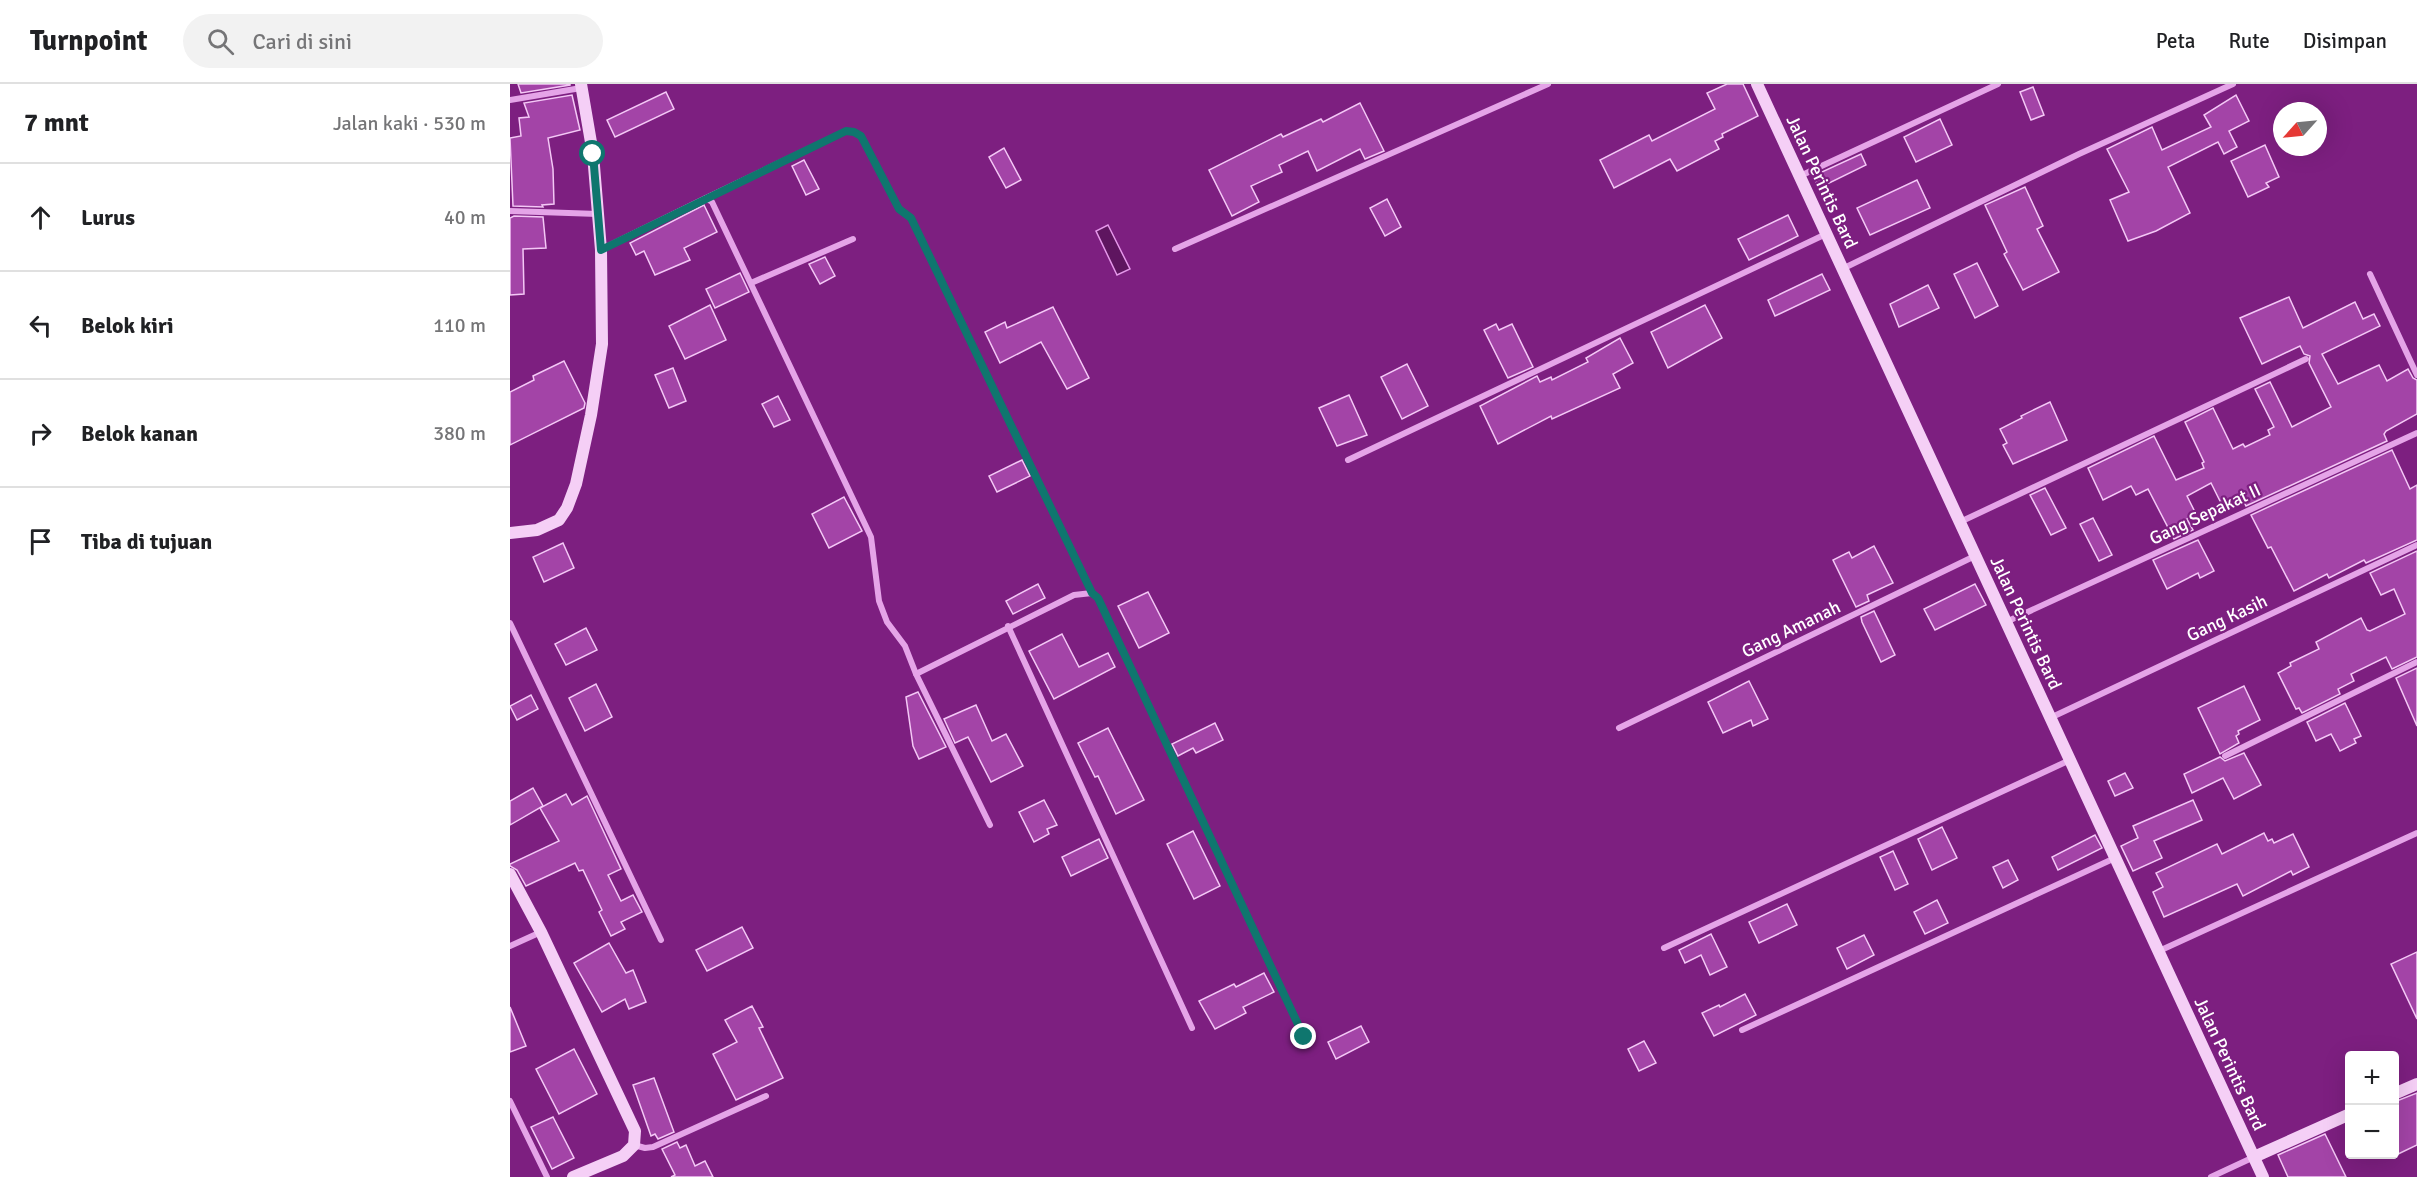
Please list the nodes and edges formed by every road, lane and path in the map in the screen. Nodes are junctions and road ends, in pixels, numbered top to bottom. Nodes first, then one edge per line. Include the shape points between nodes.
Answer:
1 (1548, 84) edge
2 (1757, 84) edge
3 (1998, 84) edge
4 (2233, 84) edge
5 (581, 86) edge
6 (510, 100) edge
7 (1799, 176) junction
8 (706, 198) junction
9 (510, 212) edge
10 (599, 214) junction
11 (1826, 234) junction
12 (853, 239) dead end
13 (1175, 249) dead end
14 (601, 250) junction
15 (1842, 269) junction
16 (2370, 274) dead end
17 (751, 284) junction
18 (2306, 359) dead end
19 (2417, 375) edge
20 (2417, 433) edge
21 (1348, 460) dead end
22 (1960, 522) junction
23 (510, 533) edge
24 (2417, 545) edge
25 (1975, 556) junction
26 (1092, 593) junction
27 (2006, 622) junction
28 (510, 623) edge
29 (1008, 626) junction
30 (2417, 662) edge
31 (916, 674) junction
32 (2050, 718) junction
33 (1619, 728) dead end
34 (2225, 756) dead end
35 (2070, 760) junction
36 (990, 825) dead end
37 (2417, 833) edge
38 (2115, 858) junction
39 (510, 874) edge
40 (541, 932) junction
41 (661, 940) dead end
42 (510, 946) edge
43 (1664, 948) dead end
44 (2158, 951) junction
45 (1192, 1028) dead end
46 (1742, 1030) dead end
47 (1304, 1037) dead end
48 (2417, 1084) edge
49 (2399, 1092) edge
50 (766, 1096) dead end
51 (510, 1101) edge
52 (2345, 1116) edge
53 (634, 1145) junction
54 (2254, 1157) junction
55 (547, 1177) edge
56 (573, 1177) edge
57 (2211, 1177) edge
58 (2263, 1177) edge

1 - 13 street
2 - 7 street, Jalan Perintis Bard
3 - 7 street
4 - 15 street
5 - 6 street
5 - 10 street
7 - 11 street, Jalan Perintis Bard
8 - 14 street
8 - 17 street via 712,202
8 - 26 street via 846,131 861,136 899,209 911,218
9 - 10 street
10 - 14 street
11 - 15 street, Jalan Perintis Bard
11 - 21 street
12 - 17 street
14 - 23 street via 602,344 576,484 559,520 537,530
15 - 22 street, Jalan Perintis Bard
16 - 19 street
17 - 31 street via 871,537 879,601
18 - 22 street
20 - 27 street, Gang Sepakat II
22 - 25 street, Jalan Perintis Bard
24 - 32 street, Gang Kasih
25 - 27 street, Jalan Perintis Bard
25 - 33 street, Gang Amanah
26 - 29 street via 1074,595
26 - 47 street via 1098,598
27 - 32 street, Jalan Perintis Bard
28 - 41 street
29 - 31 street
29 - 45 street
30 - 34 street
31 - 36 street
32 - 35 street, Jalan Perintis Bard
35 - 38 street, Jalan Perintis Bard
35 - 43 street
37 - 44 street
38 - 44 street, Jalan Perintis Bard
38 - 46 street
39 - 40 street
40 - 42 street
40 - 53 street via 631,1119
44 - 54 street, Jalan Perintis Bard
48 - 49 street
50 - 53 street via 653,1147
51 - 55 street
52 - 54 street
53 - 56 street via 623,1156
54 - 57 street
54 - 58 street, Jalan Perintis Bard

